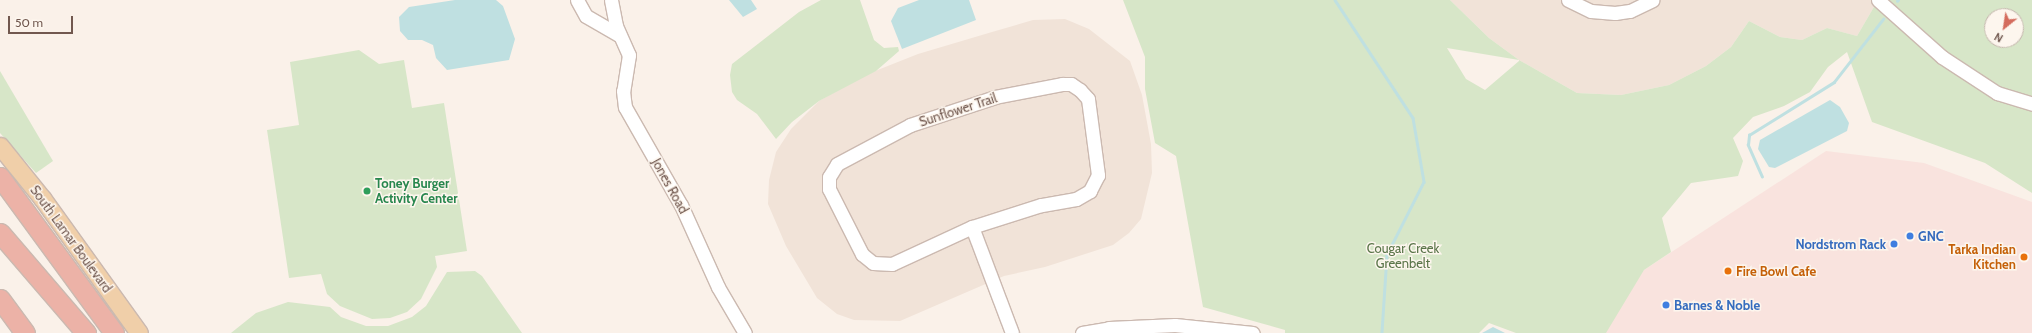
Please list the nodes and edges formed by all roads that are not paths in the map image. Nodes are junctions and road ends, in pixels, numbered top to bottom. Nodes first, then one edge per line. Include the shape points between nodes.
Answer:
1 (577, 0) edge
2 (611, 0) edge
3 (1568, 0) edge
4 (1653, 0) edge
5 (1878, 0) edge
6 (620, 36) junction
7 (2032, 104) edge
8 (0, 146) edge
9 (0, 177) edge
10 (972, 227) junction
11 (0, 233) edge
12 (22, 260) junction
13 (0, 299) edge
14 (25, 333) edge
15 (74, 333) edge
16 (86, 333) edge
17 (114, 333) edge
18 (139, 333) edge
19 (745, 333) edge
20 (1012, 333) edge
21 (1082, 333) edge
22 (1253, 333) edge

1 - 6 street via 586,16
2 - 6 street, Jones Road
3 - 4 street via 1591,11 1615,13 1636,9
5 - 7 street via 1942,57 1997,92
6 - 19 street, Jones Road via 629,55 623,91 625,107 681,205 718,287
8 - 18 main road, South Lamar Boulevard via 42,198
9 - 17 highway
10 - 10 street, Sunflower Trail via 1041,205 1076,199 1090,191 1098,175 1092,115 1088,99 1080,90 1071,84 1062,84 995,97 950,111 910,125 874,142 837,164 829,177 831,196 862,254 873,263 892,264
10 - 20 street
11 - 12 highway
12 - 15 highway
12 - 16 highway
13 - 14 highway
21 - 22 street via 1109,328 1175,325

